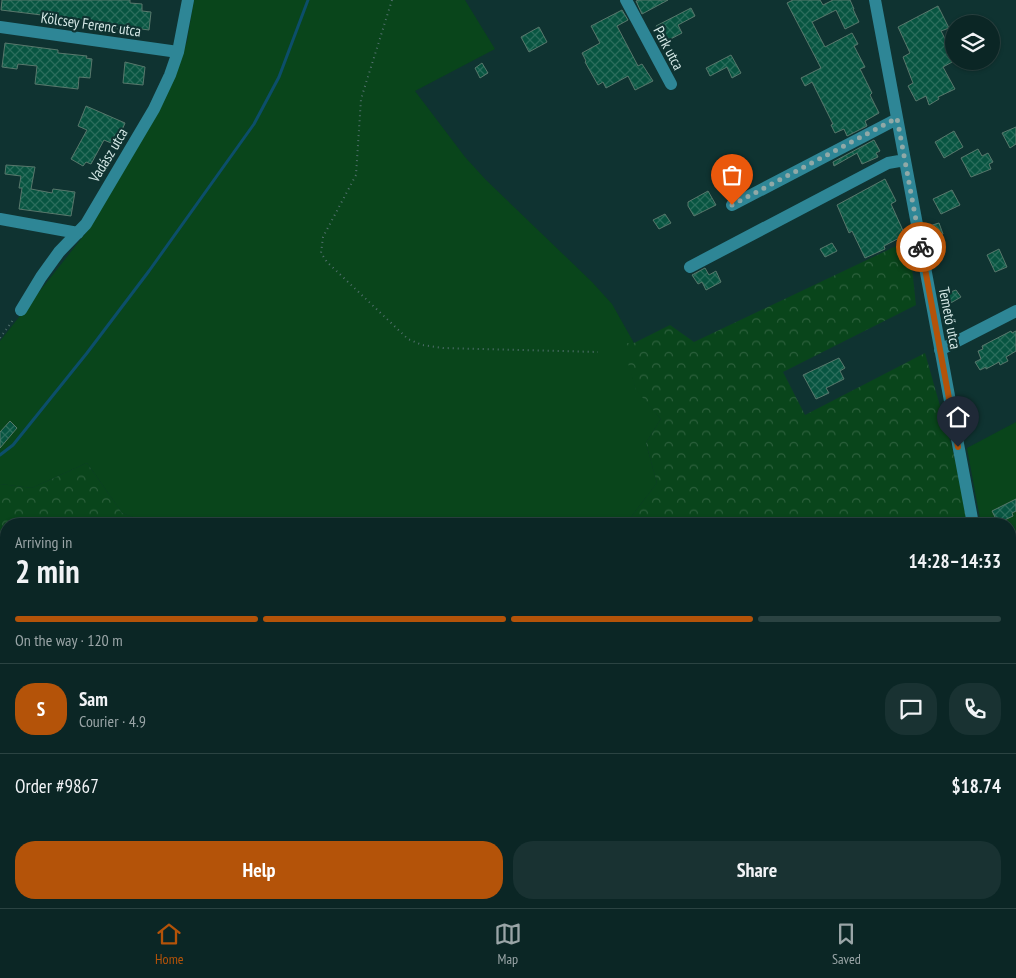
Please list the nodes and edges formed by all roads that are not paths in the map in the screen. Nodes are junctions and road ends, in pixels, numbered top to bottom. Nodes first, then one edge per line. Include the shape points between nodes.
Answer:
1 (188, 0) edge
2 (626, 0) edge
3 (875, 0) edge
4 (0, 27) edge
5 (178, 52) junction
6 (671, 84) dead end
7 (897, 118) junction
8 (904, 160) junction
9 (732, 205) dead end
10 (0, 219) edge
11 (78, 234) junction
12 (690, 267) dead end
13 (21, 310) road end
14 (1016, 311) edge
15 (940, 350) junction
16 (972, 518) edge

1 - 5 street, Vadász utca
2 - 6 street, Park utca
3 - 7 street, Temető utca
4 - 5 street, Kölcsey Ferenc utca
5 - 11 street, Vadász utca via 154,109
7 - 8 street, Temető utca
7 - 9 street
8 - 12 street via 888,163
8 - 15 street, Temető utca
10 - 11 street
11 - 13 street, Vadász utca via 59,252
14 - 15 street
15 - 16 street, Temető utca

